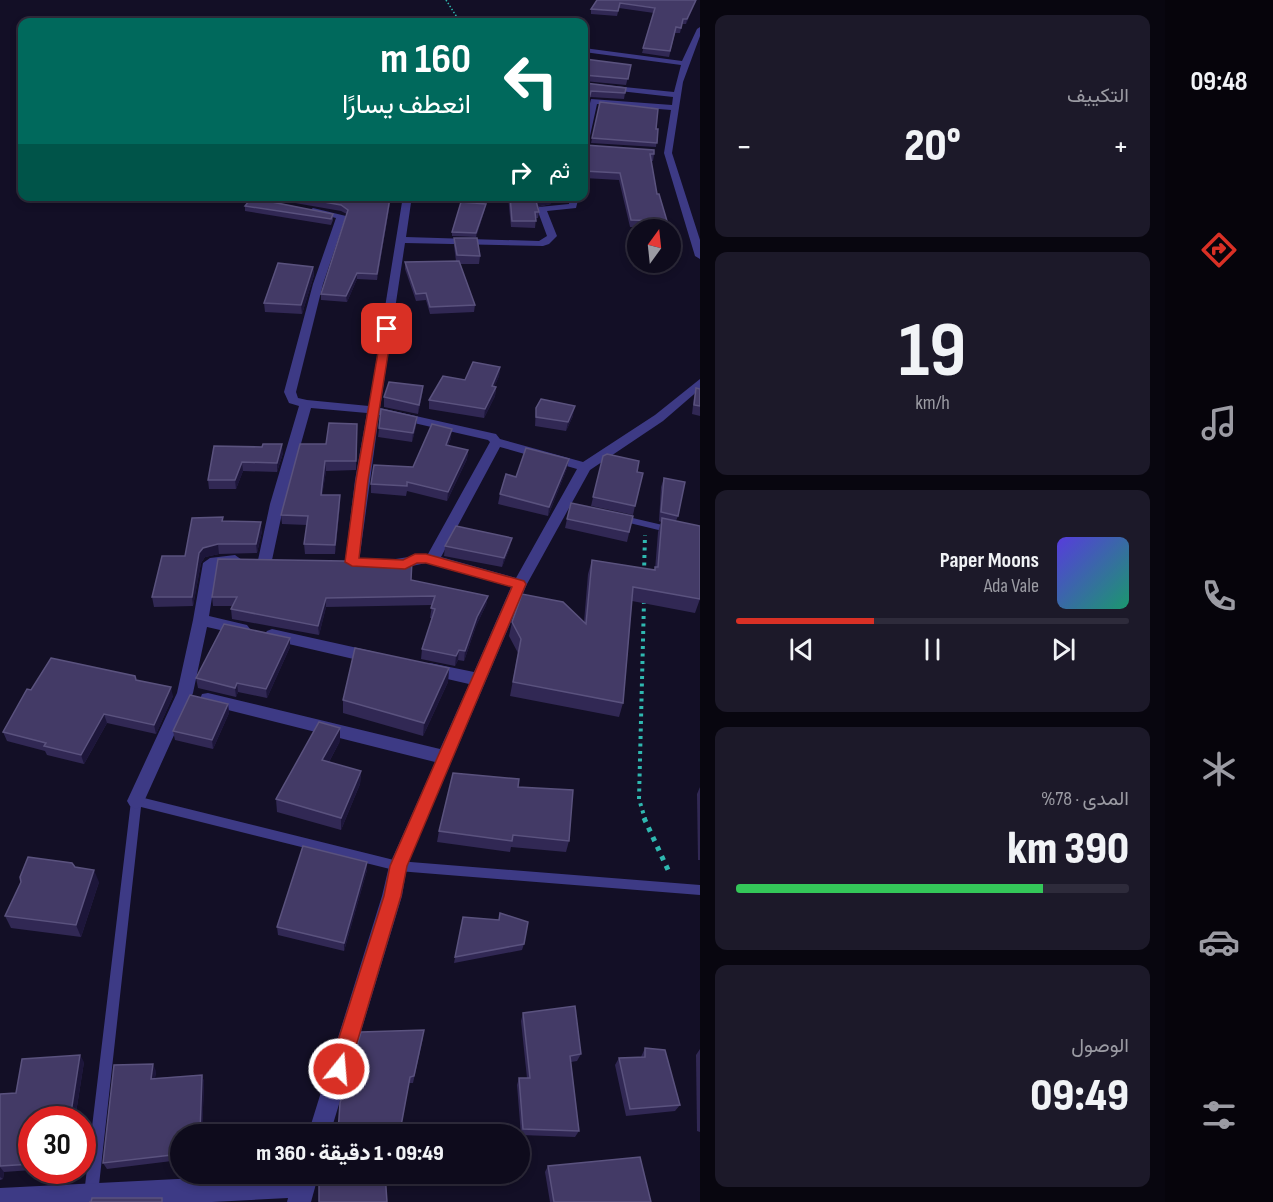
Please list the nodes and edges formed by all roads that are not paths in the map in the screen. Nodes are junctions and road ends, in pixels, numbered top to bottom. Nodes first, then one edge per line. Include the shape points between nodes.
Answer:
1 (700, 29) edge
2 (588, 51) edge
3 (686, 64) junction
4 (672, 72) dead end
5 (683, 74) junction
6 (588, 86) edge
7 (676, 95) junction
8 (675, 108) junction
9 (588, 128) edge
10 (588, 147) edge
11 (594, 148) edge
12 (657, 152) edge
13 (668, 153) junction
14 (407, 201) edge
15 (576, 201) edge
16 (300, 209) edge
17 (401, 240) junction
18 (700, 256) edge
19 (700, 383) edge
20 (306, 404) junction
21 (374, 410) junction
22 (496, 442) junction
23 (585, 467) junction
24 (610, 516) edge
25 (678, 531) edge
26 (432, 560) junction
27 (334, 562) edge
28 (384, 563) edge
29 (520, 584) junction
30 (201, 620) junction
31 (387, 660) edge
32 (411, 665) edge
33 (480, 680) junction
34 (185, 693) junction
35 (445, 757) junction
36 (136, 801) junction
37 (398, 866) junction
38 (700, 890) edge
39 (322, 1124) edge
40 (303, 1187) edge
41 (90, 1199) edge
42 (0, 1200) edge

1 - 3 street
2 - 3 street
3 - 5 street
4 - 5 street
5 - 7 street
6 - 7 street
7 - 8 street
8 - 9 street via 594,101
8 - 13 street
10 - 11 street
12 - 13 street
13 - 18 street
14 - 17 street
15 - 17 street via 573,206 542,209 552,236 540,244
16 - 20 street via 341,216 318,284 290,392 293,400
17 - 21 street
19 - 23 street via 659,418
20 - 21 street
20 - 30 street via 277,504 271,560 210,563
21 - 22 street via 492,437
21 - 27 street via 362,480 357,562
22 - 23 street
22 - 26 street
23 - 29 street via 569,506
24 - 25 lane
26 - 28 street via 415,558 405,564
26 - 29 street
29 - 33 street
30 - 31 street
30 - 34 street
32 - 33 street
33 - 35 street
34 - 35 street
34 - 36 street
35 - 37 street
36 - 37 lane
36 - 41 lane
37 - 38 lane
37 - 39 street
40 - 41 street
41 - 42 street

